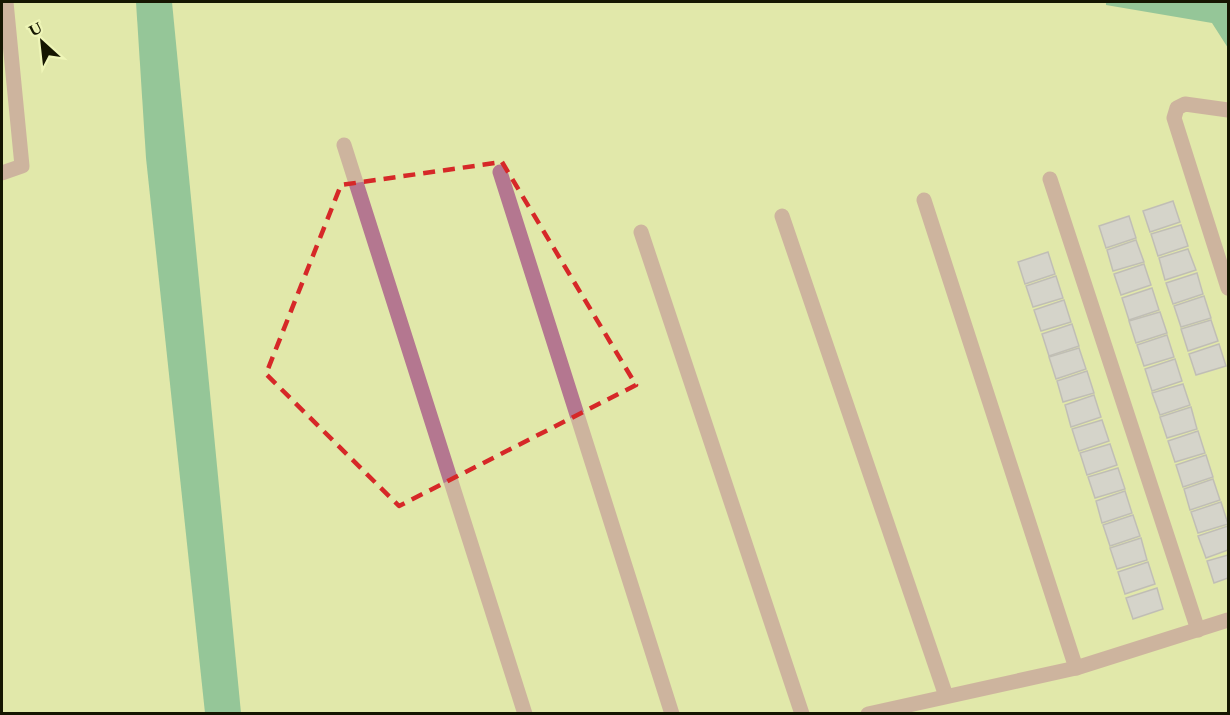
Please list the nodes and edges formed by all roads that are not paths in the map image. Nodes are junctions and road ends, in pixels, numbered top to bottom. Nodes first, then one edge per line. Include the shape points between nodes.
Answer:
1 (6, 2) edge
2 (5, 26) edge
3 (1228, 110) edge
4 (344, 145) dead end
5 (500, 171) dead end
6 (2, 173) edge
7 (1050, 179) dead end
8 (924, 200) dead end
9 (782, 216) dead end
10 (641, 232) dead end
11 (1228, 288) edge
12 (1228, 620) edge
13 (1198, 630) junction
14 (1076, 668) junction
15 (946, 696) junction
16 (525, 714) edge
17 (672, 714) edge
18 (802, 714) edge
19 (868, 714) edge

1 - 2 street
2 - 6 street via 22,166
3 - 11 street via 1185,104 1177,108 1174,118
4 - 16 street
5 - 17 street
7 - 13 street
8 - 14 street
9 - 15 street
10 - 18 street
12 - 13 street
13 - 14 street
14 - 15 street
15 - 19 street

